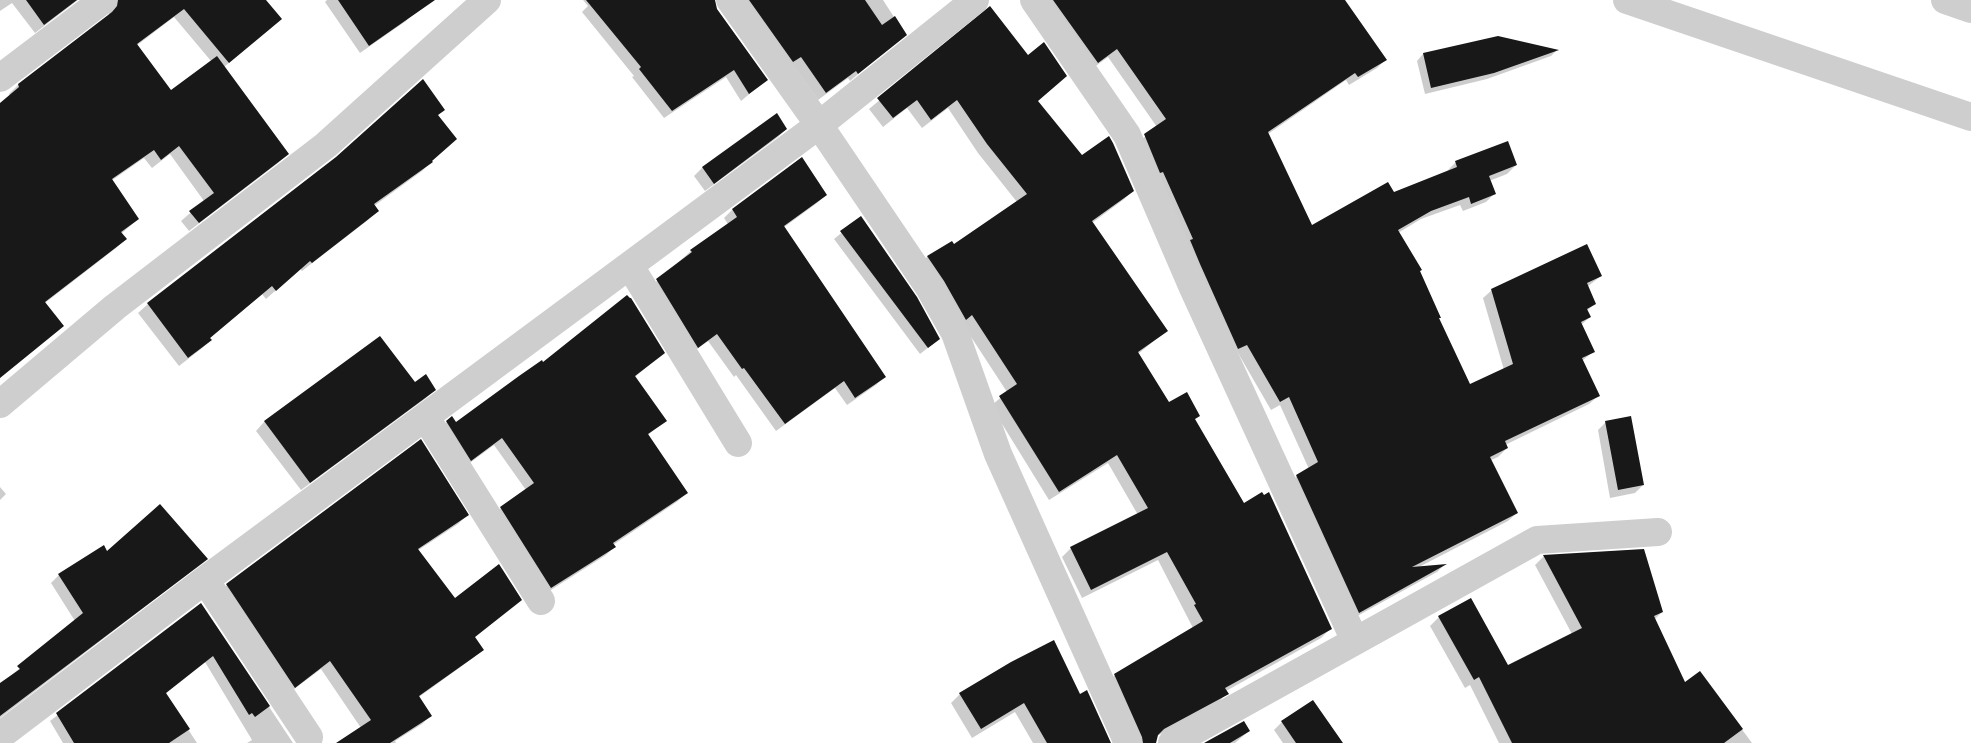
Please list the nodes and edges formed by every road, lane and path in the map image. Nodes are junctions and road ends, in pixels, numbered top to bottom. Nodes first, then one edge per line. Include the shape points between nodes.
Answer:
1 (103, 0) edge
2 (488, 0) edge
3 (730, 0) edge
4 (1034, 0) edge
5 (1627, 0) edge
6 (1945, 0) edge
7 (961, 4) edge
8 (1971, 9) edge
9 (0, 78) edge
10 (1971, 117) edge
11 (819, 125) junction
12 (630, 266) junction
13 (0, 404) edge
14 (426, 418) junction
15 (738, 443) dead end
16 (1658, 532) dead end
17 (205, 580) junction
18 (540, 601) dead end
19 (1355, 641) junction
20 (0, 736) edge
21 (309, 737) dead end
22 (1128, 743) edge
23 (1172, 743) edge

1 - 9 street
2 - 13 street via 326,145 115,307
3 - 11 street
4 - 19 street via 1127,135 1193,288
5 - 10 street
6 - 8 street
7 - 11 street
11 - 12 street
11 - 22 street via 930,289 955,334 998,454
12 - 14 street
12 - 15 street
14 - 17 street
14 - 18 street
16 - 19 street via 1537,540
17 - 20 street
17 - 21 street
19 - 23 street

